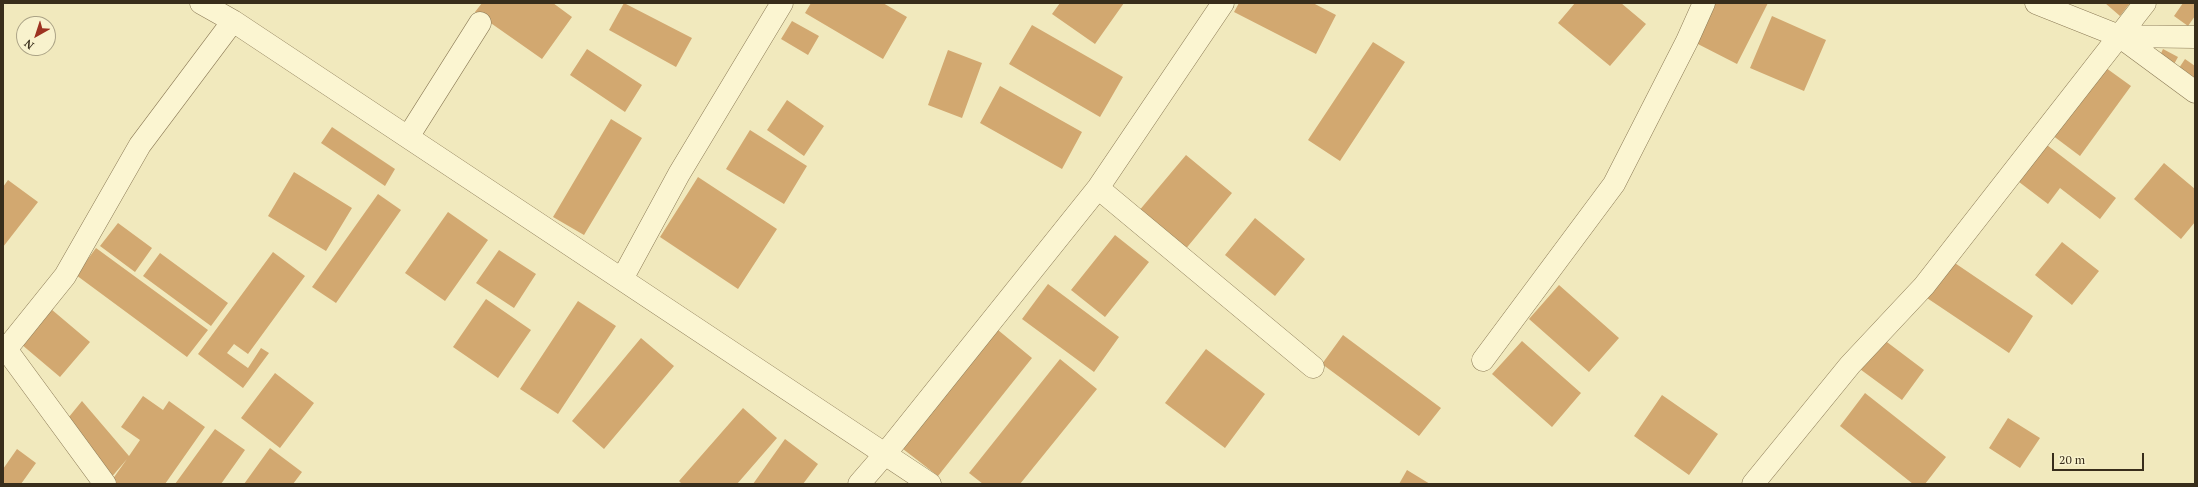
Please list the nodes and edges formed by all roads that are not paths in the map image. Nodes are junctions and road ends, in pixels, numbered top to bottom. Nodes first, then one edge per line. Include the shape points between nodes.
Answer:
1 (201, 3) edge
2 (782, 3) edge
3 (1224, 3) edge
4 (1704, 3) edge
5 (2036, 3) edge
6 (2145, 3) edge
7 (233, 21) junction
8 (480, 23) dead end
9 (2119, 36) junction
10 (2195, 37) edge
11 (2195, 92) edge
12 (408, 137) junction
13 (1098, 188) junction
14 (622, 279) junction
15 (4, 349) edge
16 (1483, 360) dead end
17 (1313, 367) dead end
18 (885, 454) junction
19 (105, 484) edge
20 (859, 484) edge
21 (930, 484) edge
22 (1753, 484) edge

1 - 7 street
2 - 14 street via 679,174
3 - 13 street
4 - 16 street via 1614,184
5 - 9 street
6 - 9 street
7 - 12 street
7 - 15 street via 140,145 65,276
8 - 12 street
9 - 10 street
9 - 11 street
9 - 22 street via 1924,286 1850,366
12 - 14 street
13 - 17 street
13 - 18 street
14 - 18 street
15 - 19 street
18 - 20 street
18 - 21 street

